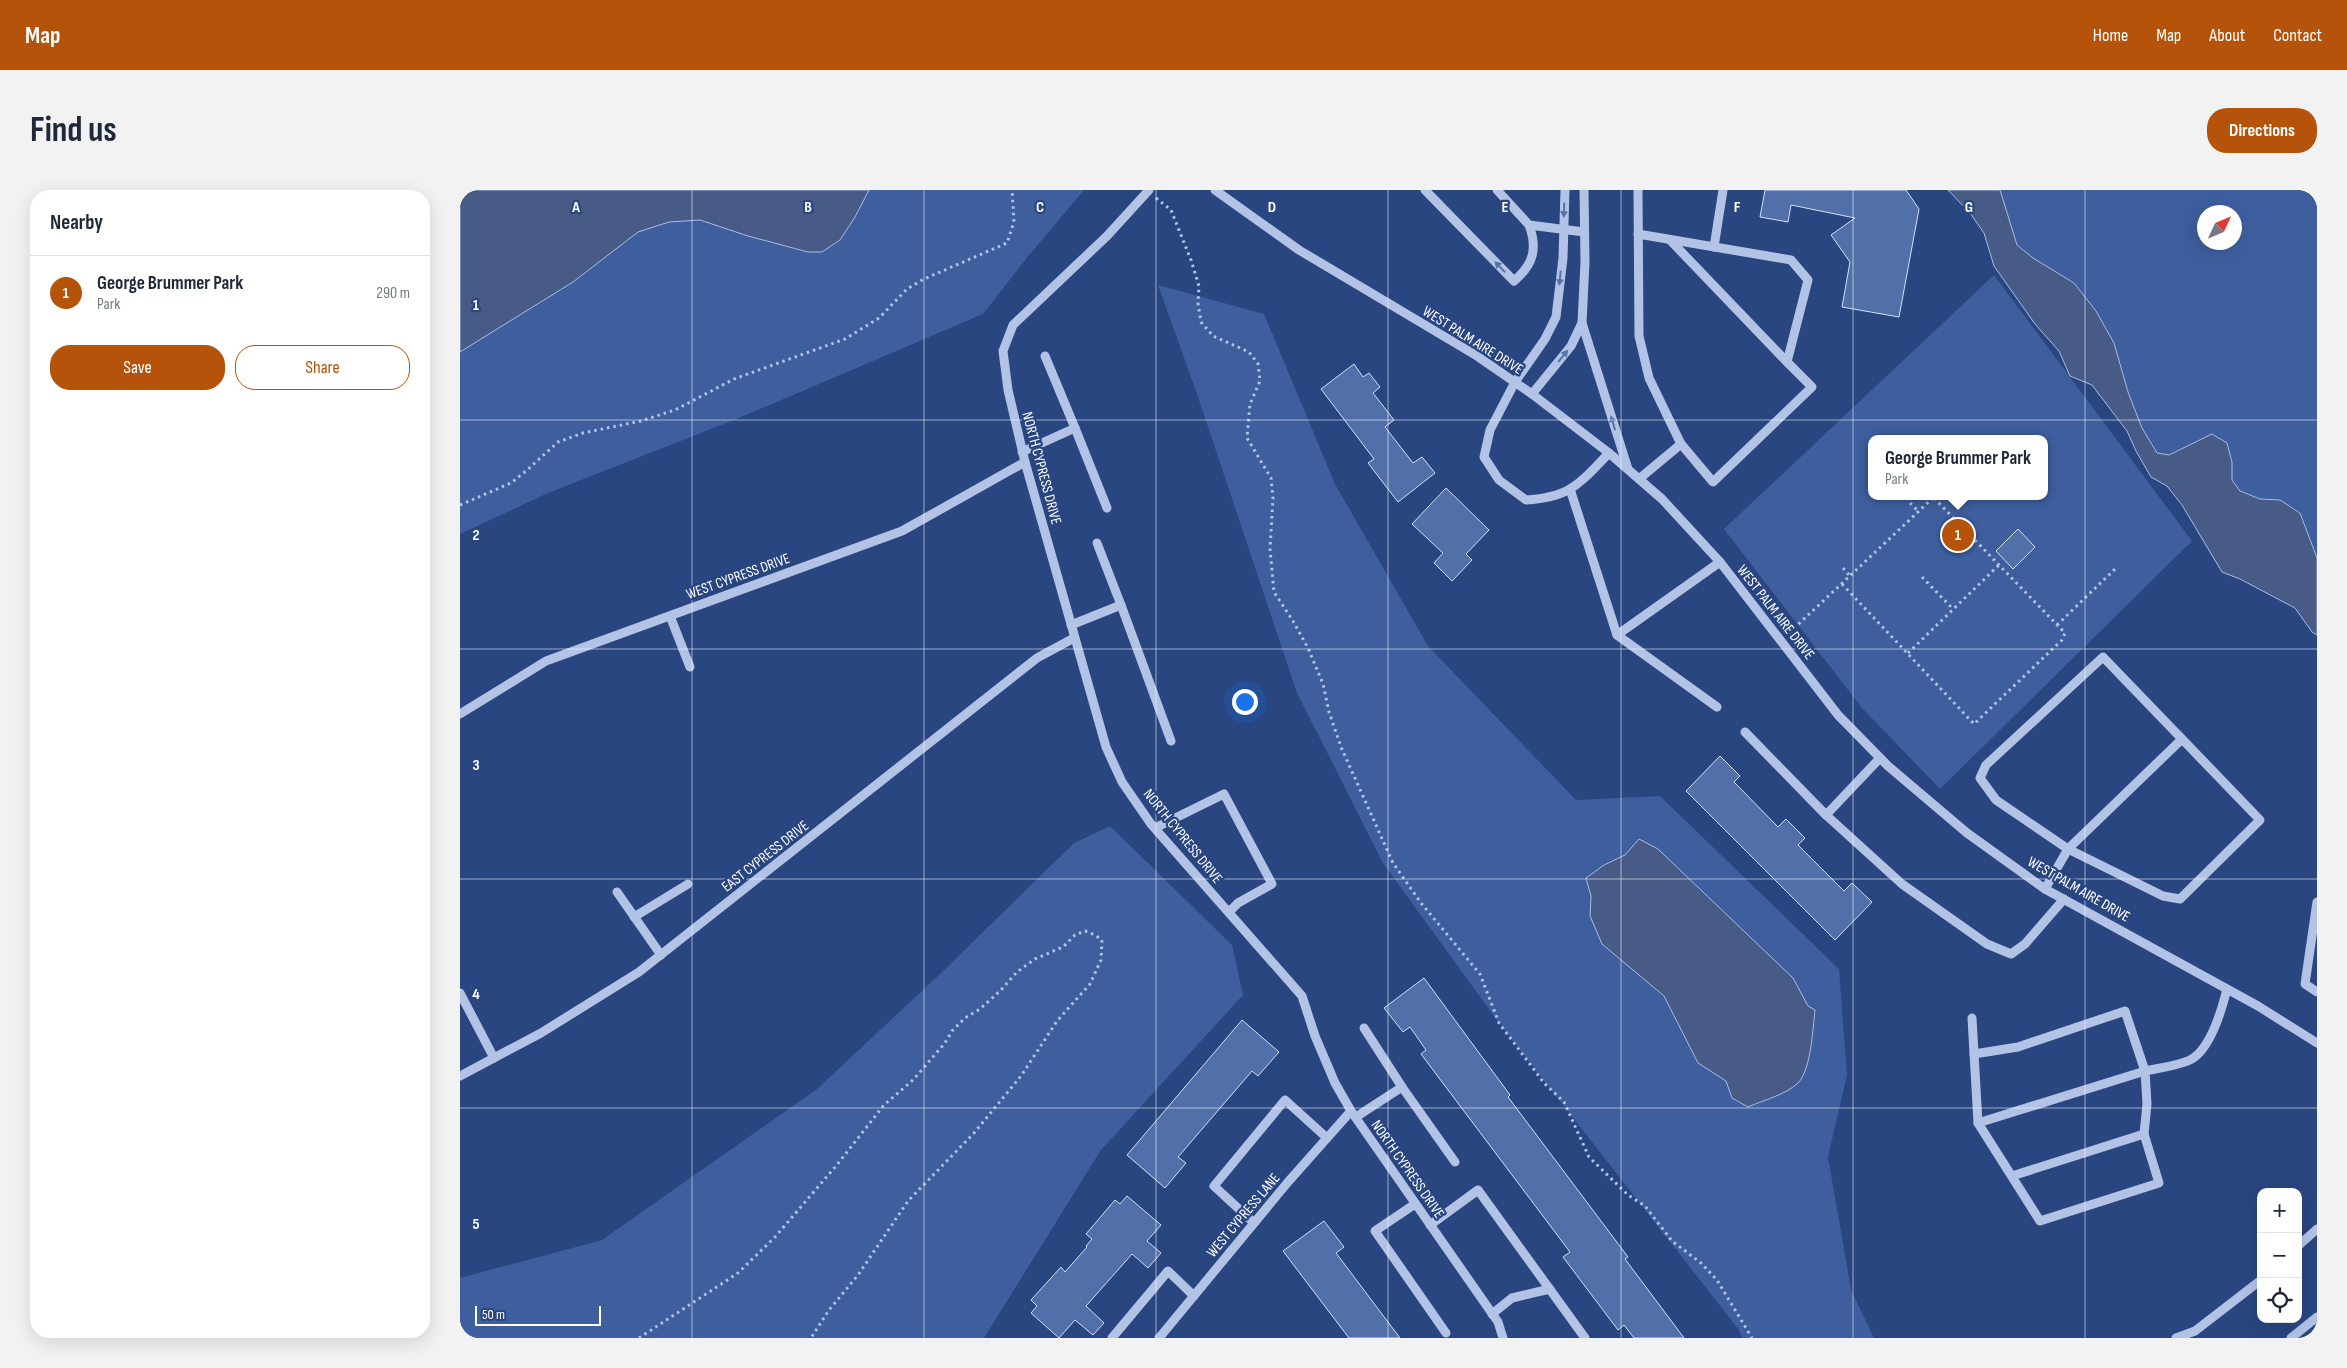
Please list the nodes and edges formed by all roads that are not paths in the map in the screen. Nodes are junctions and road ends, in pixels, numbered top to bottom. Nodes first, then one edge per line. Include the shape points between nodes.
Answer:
1 (1215, 190) edge
2 (1425, 190) edge
3 (1497, 190) edge
4 (1565, 190) edge
5 (1584, 190) edge
6 (1638, 190) edge
7 (1723, 190) edge
8 (1148, 191) edge
9 (1529, 225) junction
10 (1564, 229) junction
11 (1584, 232) junction
12 (1638, 234) junction
13 (1670, 240) junction
14 (1714, 247) junction
15 (1582, 323) junction
16 (1045, 356) dead end
17 (1787, 362) junction
18 (1514, 382) junction
19 (1532, 394) junction
20 (1075, 428) junction
21 (1681, 444) junction
22 (1022, 452) junction
23 (1609, 453) junction
24 (1025, 462) junction
25 (1628, 469) junction
26 (1639, 479) junction
27 (1570, 489) junction
28 (1107, 508) dead end
29 (1097, 543) dead end
30 (1720, 562) junction
31 (1121, 606) junction
32 (670, 616) junction
33 (1070, 625) junction
34 (1617, 635) junction
35 (1074, 638) junction
36 (690, 667) dead end
37 (1717, 707) dead end
38 (460, 714) edge
39 (1744, 732) dead end
40 (2182, 738) junction
41 (1171, 741) dead end
42 (1880, 758) junction
43 (1826, 815) junction
44 (1155, 828) junction
45 (2068, 848) junction
46 (688, 884) dead end
47 (2045, 889) junction
48 (617, 892) dead end
49 (2064, 899) junction
50 (2317, 902) edge
51 (1229, 912) junction
52 (634, 917) junction
53 (2314, 947) edge
54 (660, 955) junction
55 (2227, 989) junction
56 (460, 992) edge
57 (2317, 992) edge
58 (1972, 1018) dead end
59 (1364, 1028) dead end
60 (2317, 1043) edge
61 (1974, 1054) junction
62 (494, 1058) junction
63 (2145, 1071) junction
64 (460, 1076) edge
65 (1402, 1087) junction
66 (1353, 1114) junction
67 (1978, 1123) junction
68 (2144, 1134) junction
69 (1327, 1138) junction
70 (1455, 1162) dead end
71 (2012, 1176) junction
72 (1414, 1204) junction
73 (1254, 1222) junction
74 (1430, 1225) junction
75 (2317, 1229) edge
76 (2302, 1242) edge
77 (2257, 1283) edge
78 (1550, 1289) junction
79 (1194, 1296) junction
80 (1492, 1314) junction
81 (2317, 1317) edge
82 (1446, 1333) dead end
83 (1112, 1338) edge
84 (1159, 1338) edge
85 (1503, 1338) edge
86 (1585, 1338) edge
87 (2176, 1338) edge
88 (2291, 1338) edge

1 - 18 street, WEST PALM AIRE DRIVE via 1299,250 1477,356
9 -> 2 street via 1535,241 1527,270 1514,281
3 - 9 street
4 -> 10 street
5 - 11 street
6 - 12 street
7 - 14 street
8 - 22 street, NORTH CYPRESS DRIVE via 1107,236 1013,325 1003,351
9 - 10 street
10 - 11 street
10 -> 18 street via 1556,317 1545,339
11 - 15 street
12 - 13 street
12 - 21 street via 1639,336 1649,378
13 - 14 street
13 - 17 street
14 - 17 street via 1791,260 1808,280
19 -> 15 street via 1571,346
25 -> 15 street
16 - 20 street
17 - 21 street via 1812,387 1713,482
18 - 19 street, WEST PALM AIRE DRIVE
18 - 27 street via 1490,430 1484,456 1499,480 1526,500 1552,498
19 - 23 street, WEST PALM AIRE DRIVE
20 - 22 street
20 - 28 street
21 - 26 street
22 - 24 street, NORTH CYPRESS DRIVE
23 - 25 street, WEST PALM AIRE DRIVE
23 - 27 street
24 - 32 street, WEST CYPRESS DRIVE via 902,531
24 - 33 street, NORTH CYPRESS DRIVE
25 - 26 street, WEST PALM AIRE DRIVE
26 - 30 street, WEST PALM AIRE DRIVE
27 - 34 street
29 - 31 street
30 - 34 street
30 - 42 street, WEST PALM AIRE DRIVE via 1838,715
31 - 33 street
31 - 41 street
32 - 36 street
32 - 38 street, WEST CYPRESS DRIVE via 546,661
33 - 35 street, NORTH CYPRESS DRIVE
34 - 37 street
35 - 44 street, NORTH CYPRESS DRIVE via 1106,747 1122,782
35 - 54 street, EAST CYPRESS DRIVE via 1037,658
39 - 43 street
40 - 45 street
40 - 45 street via 2260,820 2180,899 2163,896
40 - 45 street via 2103,656 1986,766 1980,778 1996,800
42 - 43 street
42 - 47 street, WEST PALM AIRE DRIVE via 1967,833
43 - 49 street via 1902,884 1986,944 2011,954
44 - 51 street, NORTH CYPRESS DRIVE
44 - 51 street via 1224,794 1272,884 1238,903
45 - 47 street
46 - 52 street
47 - 49 street, WEST PALM AIRE DRIVE
48 - 52 street
49 - 55 street, WEST PALM AIRE DRIVE
50 - 53 street
51 - 66 street, NORTH CYPRESS DRIVE via 1302,996 1315,1036
52 - 54 street
53 - 57 street via 2306,984
54 - 62 street, EAST CYPRESS DRIVE via 639,972 541,1033
55 - 60 street, WEST PALM AIRE DRIVE
55 - 63 street via 2207,1042 2191,1059
56 - 62 street
58 - 61 street
59 - 65 street
61 - 63 street via 2018,1047 2124,1011
61 - 67 street
62 - 64 street, EAST CYPRESS DRIVE
63 - 67 street
63 - 68 street via 2147,1104
65 - 66 street, WEST CYPRESS LANE
65 - 70 street
66 - 69 street, WEST CYPRESS LANE
66 - 72 street, NORTH CYPRESS DRIVE
67 - 71 street
68 - 71 street
68 - 71 street via 2159,1183 2040,1221
69 - 73 street, WEST CYPRESS LANE
69 - 73 street via 1286,1100 1214,1186
72 - 74 street, NORTH CYPRESS DRIVE
72 - 82 street via 1375,1231
73 - 79 street, WEST CYPRESS LANE
74 - 78 street via 1478,1190
74 - 80 street, NORTH CYPRESS DRIVE
75 - 76 street
77 - 87 street via 2195,1331
78 - 80 street via 1512,1298
78 - 86 street
79 - 83 street via 1168,1271
79 - 84 street, WEST CYPRESS LANE
80 - 85 street, NORTH CYPRESS DRIVE
81 - 88 street

